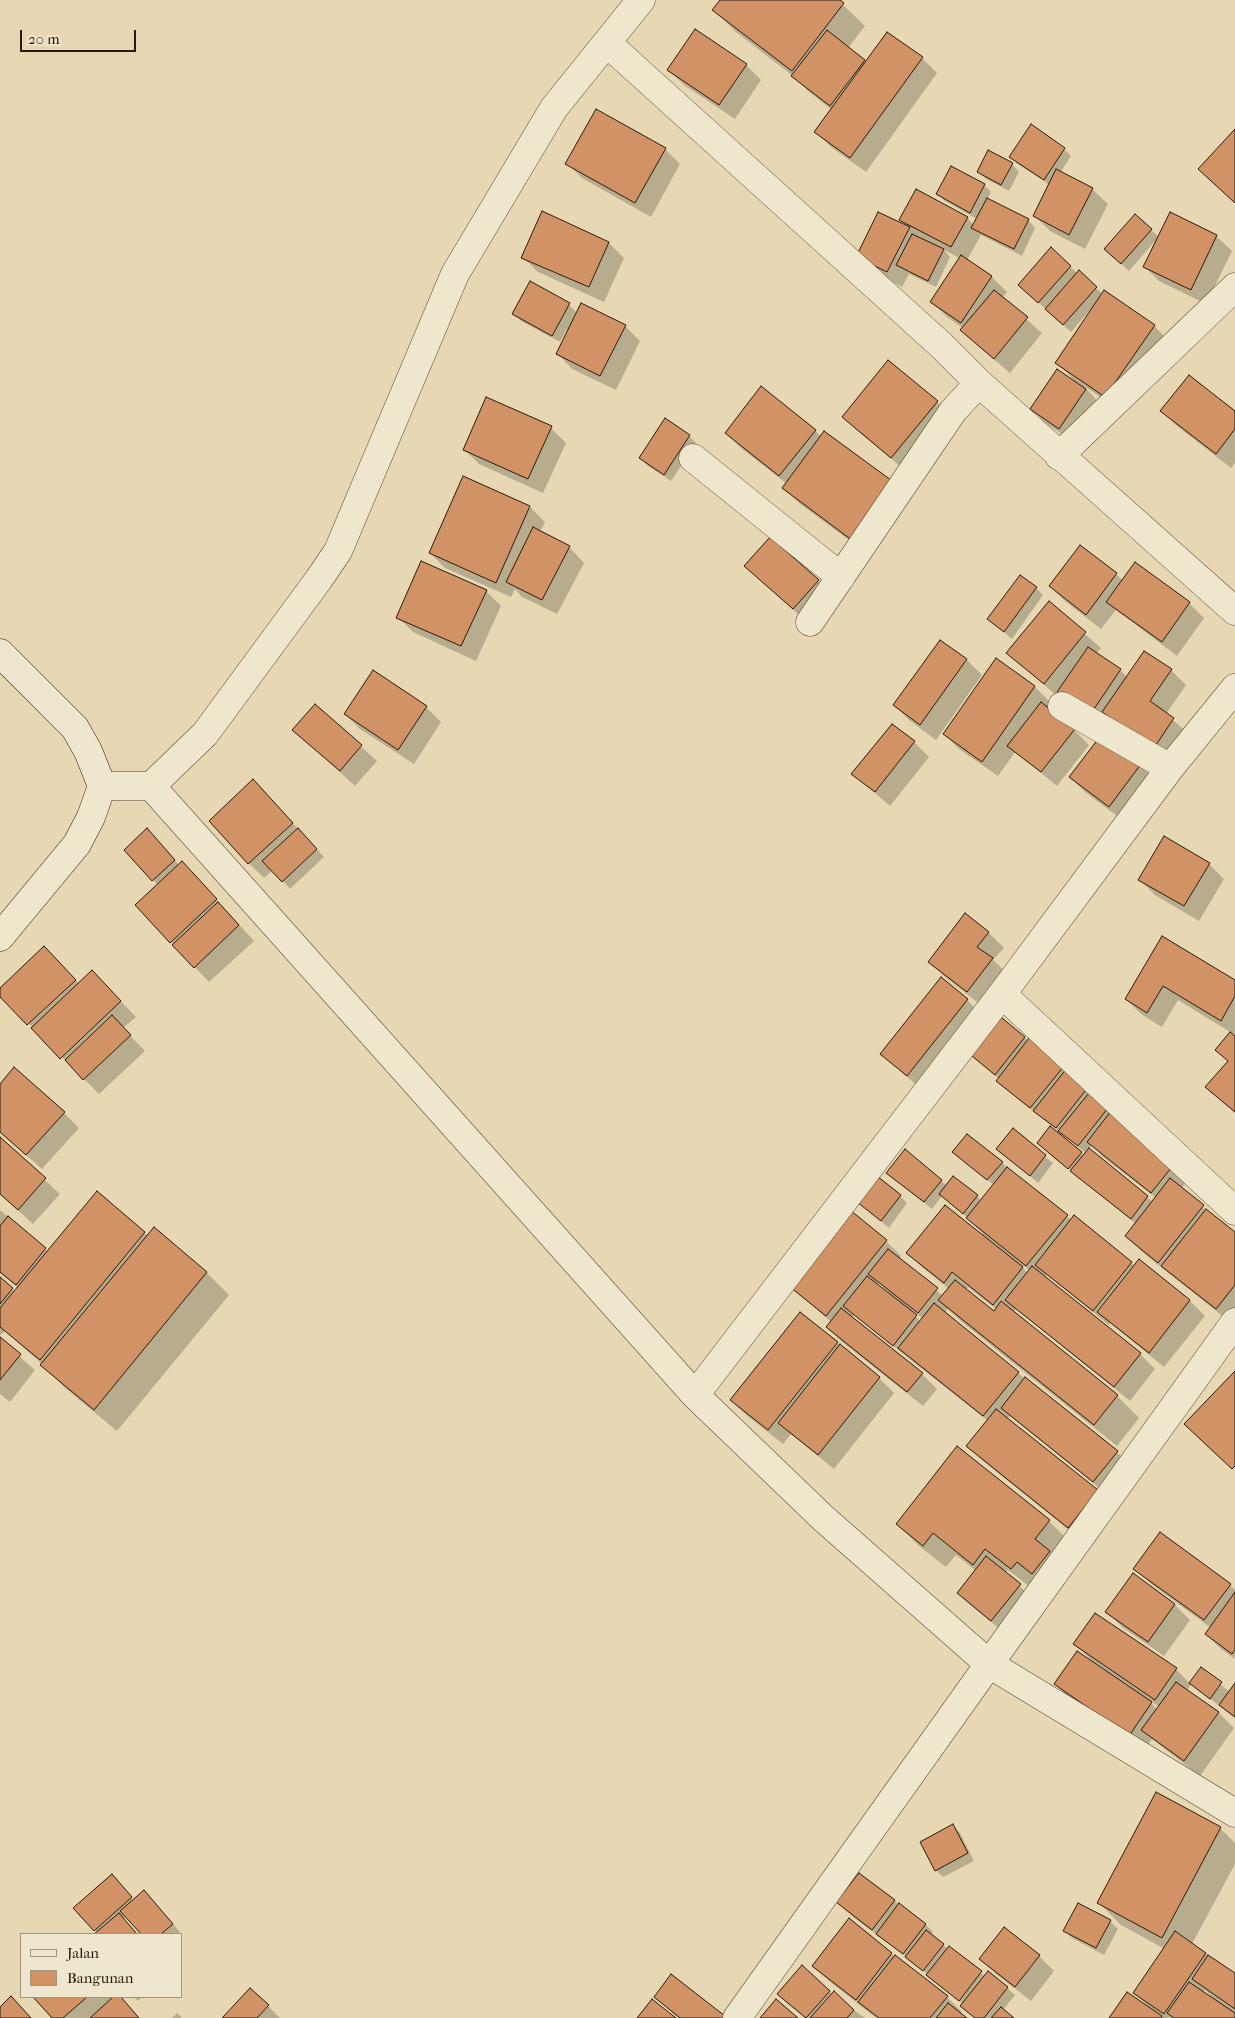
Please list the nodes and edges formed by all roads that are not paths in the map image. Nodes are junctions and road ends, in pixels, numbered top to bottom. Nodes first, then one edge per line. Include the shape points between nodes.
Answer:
1 (641, 0) edge
2 (607, 43) junction
3 (1235, 287) edge
4 (979, 383) junction
5 (1059, 456) junction
6 (693, 458) dead end
7 (841, 577) junction
8 (1235, 612) edge
9 (810, 622) dead end
10 (0, 653) edge
11 (1235, 688) edge
12 (1062, 706) dead end
13 (1170, 768) junction
14 (102, 786) junction
15 (150, 786) junction
16 (0, 937) edge
17 (1002, 994) junction
18 (1235, 1211) edge
19 (1235, 1322) edge
20 (695, 1395) junction
21 (989, 1664) junction
22 (1235, 1813) edge
23 (737, 2018) edge

1 - 2 street
2 - 4 street via 941,344
2 - 15 street via 554,108 455,274 338,551 205,734
3 - 5 street
4 - 5 street
4 - 7 street via 954,411
5 - 8 street
6 - 7 street
7 - 9 street
10 - 14 street via 75,728
11 - 13 street
12 - 13 street
13 - 17 street
14 - 15 street
14 - 16 street via 77,844
15 - 20 street
17 - 18 street
17 - 20 street
19 - 21 street
20 - 21 street via 823,1518
21 - 22 street
21 - 23 street

